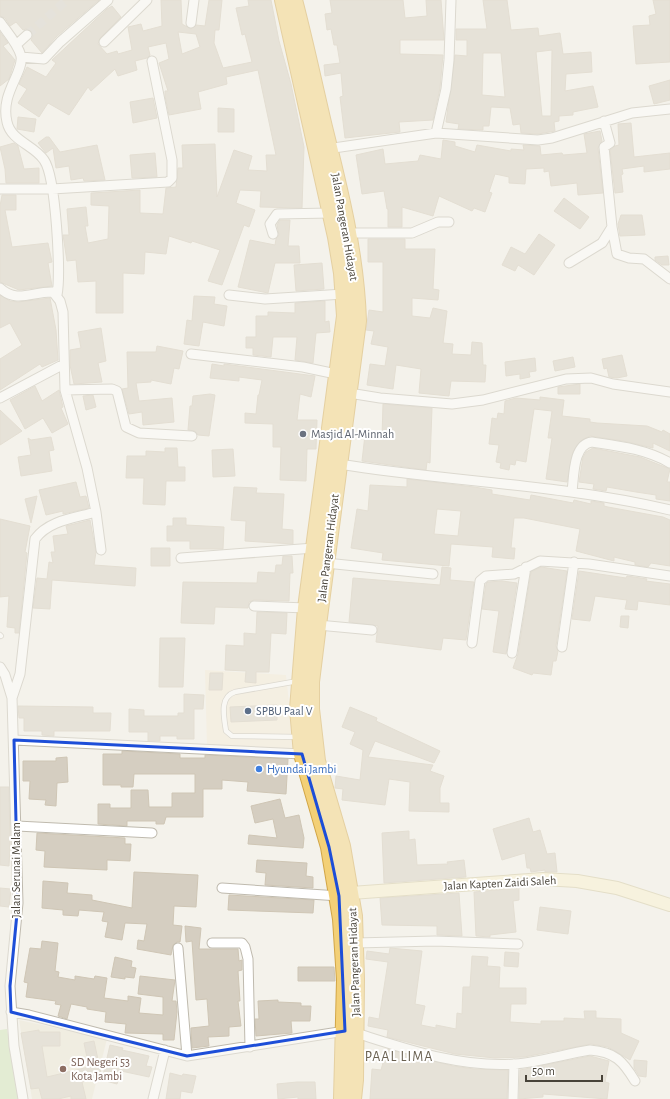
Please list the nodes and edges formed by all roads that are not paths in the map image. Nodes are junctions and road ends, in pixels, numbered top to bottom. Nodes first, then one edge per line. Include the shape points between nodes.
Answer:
1 (108, 0) edge
2 (194, 0) edge
3 (283, 0) edge
4 (294, 0) edge
5 (451, 0) edge
6 (142, 2) edge
7 (0, 22) edge
8 (192, 23) dead end
9 (27, 35) tunnel mouth
10 (104, 42) dead end
11 (16, 45) junction
12 (21, 57) junction
13 (152, 61) dead end
14 (670, 109) edge
15 (604, 121) junction
16 (436, 133) junction
17 (323, 149) junction
18 (52, 189) junction
19 (0, 190) edge
20 (331, 213) junction
21 (449, 222) dead end
22 (612, 227) junction
23 (348, 233) junction
24 (273, 234) dead end
25 (569, 263) dead end
26 (670, 279) edge
27 (0, 288) edge
28 (344, 294) junction
29 (57, 295) junction
30 (229, 295) dead end
31 (191, 354) dead end
32 (64, 364) junction
33 (336, 374) junction
34 (65, 390) junction
35 (670, 392) edge
36 (349, 393) junction
37 (0, 398) edge
38 (192, 436) dead end
39 (332, 462) junction
40 (670, 462) edge
41 (572, 492) junction
42 (670, 510) edge
43 (96, 512) junction
44 (314, 548) junction
45 (101, 550) dead end
46 (181, 558) dead end
47 (574, 562) junction
48 (326, 563) junction
49 (526, 567) junction
50 (432, 574) dead end
51 (670, 576) edge
52 (254, 606) dead end
53 (306, 608) junction
54 (318, 625) junction
55 (372, 630) dead end
56 (472, 643) dead end
57 (562, 647) dead end
58 (512, 653) dead end
59 (0, 667) edge
60 (305, 681) junction
61 (12, 698) junction
62 (306, 737) junction
63 (14, 740) junction
64 (302, 754) junction
65 (17, 826) junction
66 (152, 833) dead end
67 (222, 888) dead end
68 (345, 894) junction
69 (670, 906) edge
70 (212, 943) dead end
71 (356, 943) junction
72 (518, 944) dead end
73 (178, 948) dead end
74 (11, 1012) junction
75 (350, 1032) junction
76 (250, 1047) junction
77 (165, 1050) junction
78 (187, 1056) junction
79 (514, 1064) junction
80 (635, 1081) dead end
81 (23, 1099) edge
82 (153, 1099) edge
83 (342, 1099) edge
84 (353, 1099) edge
85 (513, 1099) edge

1 - 12 street via 44,59
2 - 8 street
3 - 17 highway, Jalan Pangeran Hidayat
4 - 17 highway, Jalan Pangeran Hidayat
5 - 16 street via 446,89
6 - 10 street
7 - 11 street
9 - 11 street
11 - 12 street
12 - 18 street via 5,104 6,122 10,132 34,148 46,162
13 - 18 street via 172,160 172,178 161,184
14 - 15 street via 632,113
15 - 16 street via 538,140
15 - 22 street via 610,143 604,147
16 - 17 street
17 - 20 highway, Jalan Pangeran Hidayat
17 - 23 highway, Jalan Pangeran Hidayat
18 - 19 street
18 - 29 street via 60,274
20 - 24 street via 277,214 270,224
20 - 28 highway, Jalan Pangeran Hidayat
21 - 23 street via 438,222 412,232
22 - 25 street via 602,243
22 - 26 street via 617,254 644,259
23 - 36 highway, Jalan Pangeran Hidayat via 357,293 358,321
27 - 29 street via 8,295 16,297 49,292
28 - 30 street via 265,299
28 - 33 highway, Jalan Pangeran Hidayat via 345,316
29 - 32 street via 62,312
31 - 33 street via 303,367
32 - 34 street
32 - 37 street
33 - 39 highway, Jalan Pangeran Hidayat
34 - 38 street via 112,389 117,391 119,396 126,427 139,432
34 - 43 street via 87,468
35 - 36 street via 591,378 566,379 482,400 452,404
36 - 39 highway, Jalan Pangeran Hidayat
39 - 41 street via 386,472
39 - 44 highway, Jalan Pangeran Hidayat
39 - 48 highway, Jalan Pangeran Hidayat
40 - 41 street via 639,450 586,443 579,450
41 - 42 street via 628,500
43 - 45 street
43 - 61 street via 60,521 46,528 35,539 20,674
44 - 46 street
44 - 53 highway, Jalan Pangeran Hidayat
47 - 49 street via 540,561
47 - 51 street
47 - 57 street
48 - 50 street
48 - 54 highway, Jalan Pangeran Hidayat
49 - 56 street via 514,574 483,578 480,581
49 - 58 street
52 - 53 street
53 - 60 highway, Jalan Pangeran Hidayat
54 - 55 street
54 - 60 highway, Jalan Pangeran Hidayat
59 - 61 street, Jalan Serunai Malam
60 - 62 highway, Jalan Pangeran Hidayat via 298,709
60 - 62 lane via 235,692 229,694 224,702 226,731 232,736
61 - 63 street, Jalan Serunai Malam
62 - 64 highway, Jalan Pangeran Hidayat
62 - 68 highway, Jalan Pangeran Hidayat via 342,846
63 - 64 street
63 - 65 street, Jalan Serunai Malam
64 - 68 highway, Jalan Pangeran Hidayat
65 - 66 street
65 - 74 street, Jalan Serunai Malam via 18,902 10,986
67 - 68 street
68 - 69 street, Jalan Kapten Zaidi Saleh via 543,879 577,881 617,888
68 - 71 highway, Jalan Pangeran Hidayat
68 - 75 highway, Jalan Pangeran Hidayat via 345,980
70 - 76 street via 235,942 242,943 245,947 248,959
71 - 72 street via 435,941
71 - 75 highway, Jalan Pangeran Hidayat
73 - 78 street
74 - 77 street
74 - 81 street, Jalan Serunai Malam
75 - 76 street
75 - 79 street via 448,1059
75 - 83 highway, Jalan Pangeran Hidayat
75 - 84 highway, Jalan Pangeran Hidayat
76 - 78 street
77 - 78 street
77 - 82 street
79 - 80 street via 590,1050 601,1051 615,1056 625,1065
79 - 85 street

